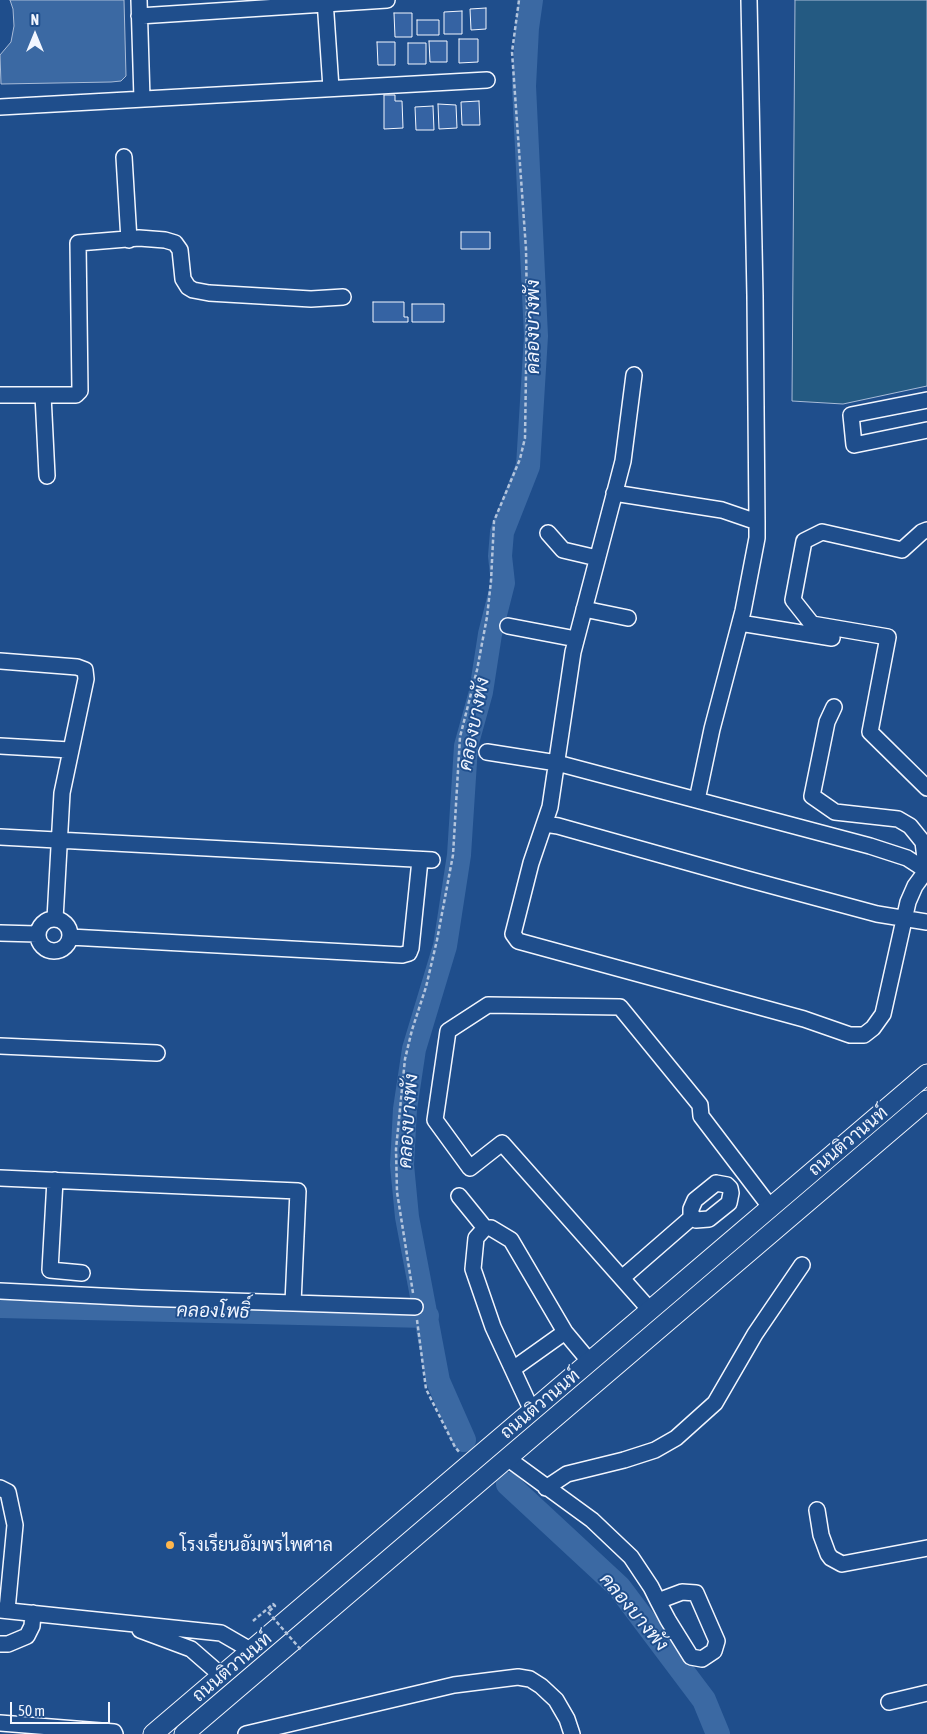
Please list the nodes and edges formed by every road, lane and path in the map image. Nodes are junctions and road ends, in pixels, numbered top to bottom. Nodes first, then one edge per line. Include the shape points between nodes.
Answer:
1 (139, 0) edge
2 (387, 0) edge
3 (519, 0) edge
4 (750, 0) edge
5 (325, 2) edge
6 (139, 16) junction
7 (487, 80) dead end
8 (331, 88) junction
9 (142, 99) junction
10 (0, 107) edge
11 (124, 157) dead end
12 (129, 240) junction
13 (343, 297) dead end
14 (634, 375) dead end
15 (0, 395) edge
16 (43, 395) junction
17 (927, 400) edge
18 (927, 430) edge
19 (47, 476) dead end
20 (614, 493) junction
21 (757, 522) junction
22 (927, 530) edge
23 (548, 533) dead end
24 (597, 558) junction
25 (584, 609) junction
26 (628, 618) dead end
27 (740, 622) junction
28 (508, 626) dead end
29 (834, 638) dead end
30 (576, 639) junction
31 (0, 661) edge
32 (834, 707) dead end
33 (0, 746) edge
34 (70, 750) junction
35 (487, 752) dead end
36 (557, 763) junction
37 (927, 788) edge
38 (697, 800) junction
39 (545, 824) junction
40 (920, 831) edge
41 (0, 837) edge
42 (59, 839) junction
43 (927, 872) edge
44 (903, 918) junction
45 (55, 919) junction
46 (927, 922) edge
47 (0, 932) edge
48 (37, 934) junction
49 (70, 937) junction
50 (0, 1046) edge
51 (157, 1053) dead end
52 (927, 1074) edge
53 (927, 1100) edge
54 (745, 1175) junction
55 (0, 1178) edge
56 (55, 1180) junction
57 (730, 1188) junction
58 (459, 1196) dead end
59 (771, 1208) junction
60 (691, 1218) junction
61 (485, 1228) junction
62 (802, 1265) dead end
63 (82, 1273) dead end
64 (622, 1278) junction
65 (0, 1291) edge
66 (293, 1303) junction
67 (415, 1307) joint
68 (650, 1310) junction
69 (417, 1325) dead end
70 (565, 1332) junction
71 (590, 1362) junction
72 (513, 1369) junction
73 (532, 1411) junction
74 (507, 1458) junction
75 (470, 1464) junction
76 (0, 1488) edge
77 (546, 1488) junction
78 (818, 1510) dead end
79 (927, 1548) edge
80 (658, 1602) junction
81 (4, 1610) edge
82 (33, 1613) junction
83 (254, 1621) dead end
84 (119, 1622) junction
85 (0, 1644) edge
86 (302, 1650) dead end
87 (252, 1651) junction
88 (222, 1676) junction
89 (927, 1693) edge
90 (889, 1702) dead end
91 (0, 1723) edge
92 (75, 1732) edge
93 (115, 1734) edge
94 (153, 1734) edge
95 (184, 1734) edge
96 (246, 1734) edge
97 (572, 1734) edge

1 - 6 street
2 - 5 street
3 - 67 path via 512,52 526,249 525,438 520,459 494,521 487,617 460,737 453,855 426,987 405,1059 396,1149 397,1192
4 - 21 street
5 - 6 street
5 - 8 street
6 - 9 street
7 - 8 street
8 - 9 street
9 - 10 street
11 - 12 street
12 - 13 street via 139,238 175,243 180,250 183,279 193,290 311,299
12 - 16 street via 78,243 80,391 76,395
14 - 20 street via 623,461
15 - 16 street
16 - 19 street
17 - 18 street via 851,415 854,444
20 - 21 street via 722,510
20 - 24 street
21 - 27 street via 757,538
22 - 37 street via 902,550 822,532 804,541 793,600 812,624 888,637 870,732
23 - 24 street via 563,550
24 - 25 street
25 - 26 street
25 - 30 street
27 - 29 street
27 - 38 street
28 - 30 street
30 - 36 street
31 - 34 street via 85,670 86,679
32 - 40 street via 827,722 812,796 835,812 898,819
33 - 34 street
34 - 42 street via 62,793
35 - 36 street
36 - 38 street
36 - 39 street
38 - 43 street via 907,858
39 - 44 street via 877,914
39 - 44 street via 531,862 514,934 518,941 850,1034 864,1035 883,1014
40 - 43 street
41 - 42 street
42 - 45 street
42 - 49 street via 426,860 411,948 402,955
43 - 44 street via 916,886
44 - 46 street
45 - 48 street via 43,923
45 - 49 street via 66,925
47 - 48 street
48 - 49 street via 41,946 52,952 64,948
50 - 51 street
52 - 59 main road, ถนนติวานนท์
53 - 74 main road, ถนนติวานนท์
54 - 57 street
54 - 59 street
54 - 64 street via 701,1116 700,1105 620,1007 488,1005 448,1030 435,1120 470,1168 502,1143
55 - 56 street
56 - 63 street via 50,1270
56 - 66 street via 298,1192
57 - 60 street via 728,1203 709,1219
57 - 60 street via 722,1183 710,1187 694,1200
58 - 61 street
59 - 68 main road, ถนนติวานนท์
60 - 64 street
61 - 70 street via 491,1228 511,1240
61 - 72 street via 476,1238 473,1269 493,1327
62 - 77 street via 755,1334 715,1403 676,1438 655,1450 567,1474
64 - 68 street
65 - 66 street
66 - 67 street
68 - 71 main road, ถนนติวานนท์
69 - 75 path via 426,1389 455,1447
70 - 71 street
70 - 72 street
71 - 73 main road, ถนนติวานนท์
72 - 73 street
73 - 75 main road, ถนนติวานนท์
74 - 77 street
74 - 95 main road, ถนนติวานนท์
75 - 87 main road, ถนนติวานนท์
76 - 81 street via 8,1492 14,1525
77 - 80 street via 592,1520 621,1547
78 - 79 street via 821,1535 828,1554 842,1564
80 - 80 street via 691,1657 702,1659 714,1651 717,1641 696,1594 682,1592
81 - 82 street
82 - 84 street
82 - 85 street via 27,1636
83 - 86 path, bridge via 273,1604 268,1612
84 - 87 street via 221,1633
84 - 88 street via 191,1649
87 - 88 main road, ถนนติวานนท์
88 - 94 main road, ถนนติวานนท์
89 - 90 street
91 - 92 street
92 - 93 street
96 - 97 street via 454,1685 518,1677 530,1678 556,1700

